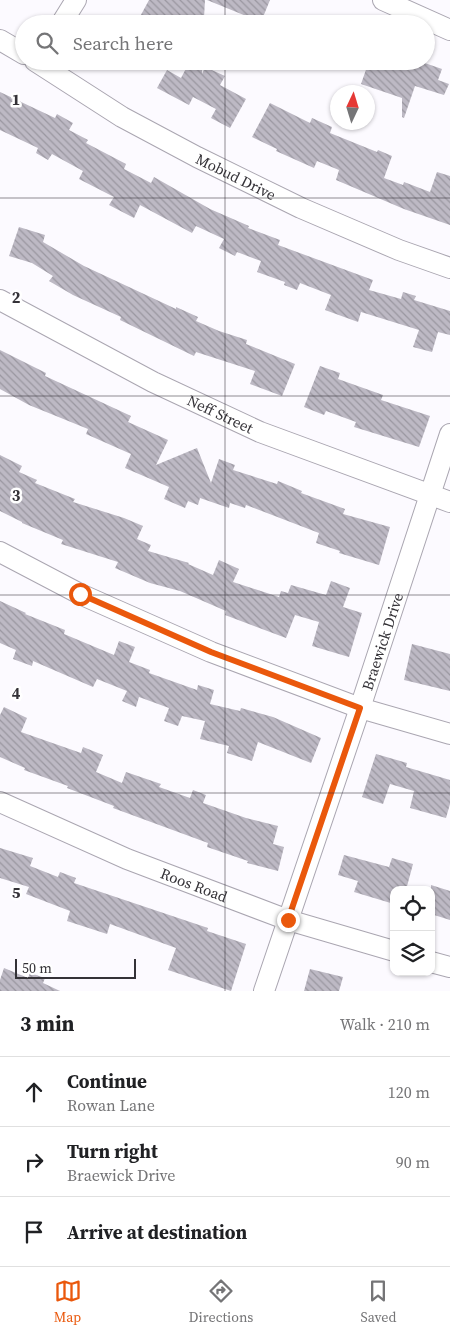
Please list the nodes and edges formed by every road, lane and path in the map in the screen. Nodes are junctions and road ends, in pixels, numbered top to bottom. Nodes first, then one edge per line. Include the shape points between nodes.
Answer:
1 (76, 0) edge
2 (383, 0) edge
3 (67, 15) edge
4 (416, 15) edge
5 (435, 23) edge
6 (450, 30) edge
7 (0, 40) edge
8 (15, 49) edge
9 (49, 70) edge
10 (450, 268) edge
11 (0, 300) edge
12 (450, 434) edge
13 (430, 496) junction
14 (450, 502) edge
15 (0, 552) edge
16 (360, 708) junction
17 (450, 734) edge
18 (0, 802) edge
19 (288, 920) junction
20 (390, 950) edge
21 (435, 963) edge
22 (450, 967) edge
23 (264, 991) edge

1 - 3 street
2 - 4 street
5 - 6 street
7 - 8 street, Mobud Drive
9 - 10 street, Mobud Drive via 122,117 197,158 301,208
11 - 13 street, Neff Street via 153,382 260,432
12 - 13 street, Braewick Drive
13 - 14 street, Neff Street
13 - 16 street, Braewick Drive
15 - 16 street via 80,594 211,652
16 - 17 street
16 - 19 street, Braewick Drive
18 - 19 street, Roos Road via 127,860
19 - 20 street, Roos Road
19 - 23 street, Braewick Drive
21 - 22 street

